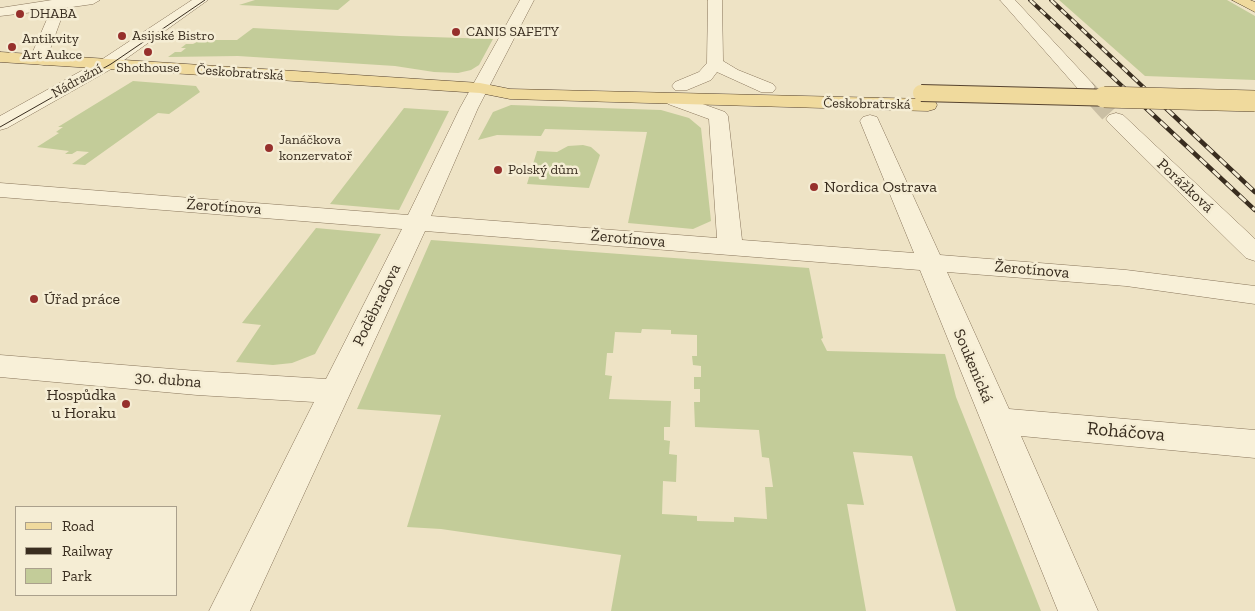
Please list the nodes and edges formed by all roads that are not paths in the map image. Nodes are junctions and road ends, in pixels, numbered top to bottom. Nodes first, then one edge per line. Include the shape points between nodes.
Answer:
1 (93, 0) edge
2 (201, 0) edge
3 (527, 0) edge
4 (715, 0) edge
5 (1007, 0) edge
6 (1239, 0) edge
7 (58, 2) edge
8 (1255, 8) edge
9 (0, 12) edge
10 (0, 57) edge
11 (44, 60) junction
12 (715, 63) junction
13 (107, 64) junction
14 (1086, 87) tunnel mouth
15 (480, 88) junction
16 (767, 88) junction
17 (678, 93) junction
18 (924, 99) junction
19 (1255, 101) edge
20 (743, 102) junction
21 (1255, 113) edge
22 (718, 116) junction
23 (1116, 118) tunnel mouth
24 (870, 121) dead end
25 (0, 124) edge
26 (0, 190) edge
27 (415, 222) junction
28 (730, 247) junction
29 (1255, 253) edge
30 (928, 262) junction
31 (1255, 294) edge
32 (0, 366) edge
33 (336, 391) junction
34 (997, 421) junction
35 (1255, 444) edge
36 (229, 611) edge
37 (1078, 611) edge

1 - 7 street
2 - 13 street, Nádražní
3 - 15 street, Poděbradova
4 - 12 street
5 - 14 street
6 - 8 main road
7 - 9 street
7 - 11 street via 58,10 39,56
10 - 11 main road, Českobratrská
11 - 13 main road, Českobratrská
12 - 16 street, Českobratrská via 732,74
12 - 17 street, Českobratrská via 705,76
13 - 15 main road, Českobratrská
13 - 25 street, Nádražní
15 - 17 main road, Českobratrská via 510,94
15 - 27 street, Poděbradova
16 - 17 main road, Českobratrská
16 - 18 main road, Českobratrská
17 - 20 main road, Českobratrská
17 - 22 street
18 - 19 main road, Českobratrská, bridge
18 - 20 main road, Českobratrská
18 - 21 main road, Českobratrská
20 - 22 street
22 - 28 street
23 - 29 street, Porážková
24 - 30 street, Soukenická
26 - 27 street, Žerotínova
27 - 28 street, Žerotínova
27 - 33 street, Poděbradova
28 - 30 street, Žerotínova
30 - 31 street, Žerotínova via 1164,282
30 - 34 street, Soukenická
32 - 33 street, 30. dubna
33 - 36 street, Poděbradova
34 - 35 street, Roháčova
34 - 37 street, Soukenická

